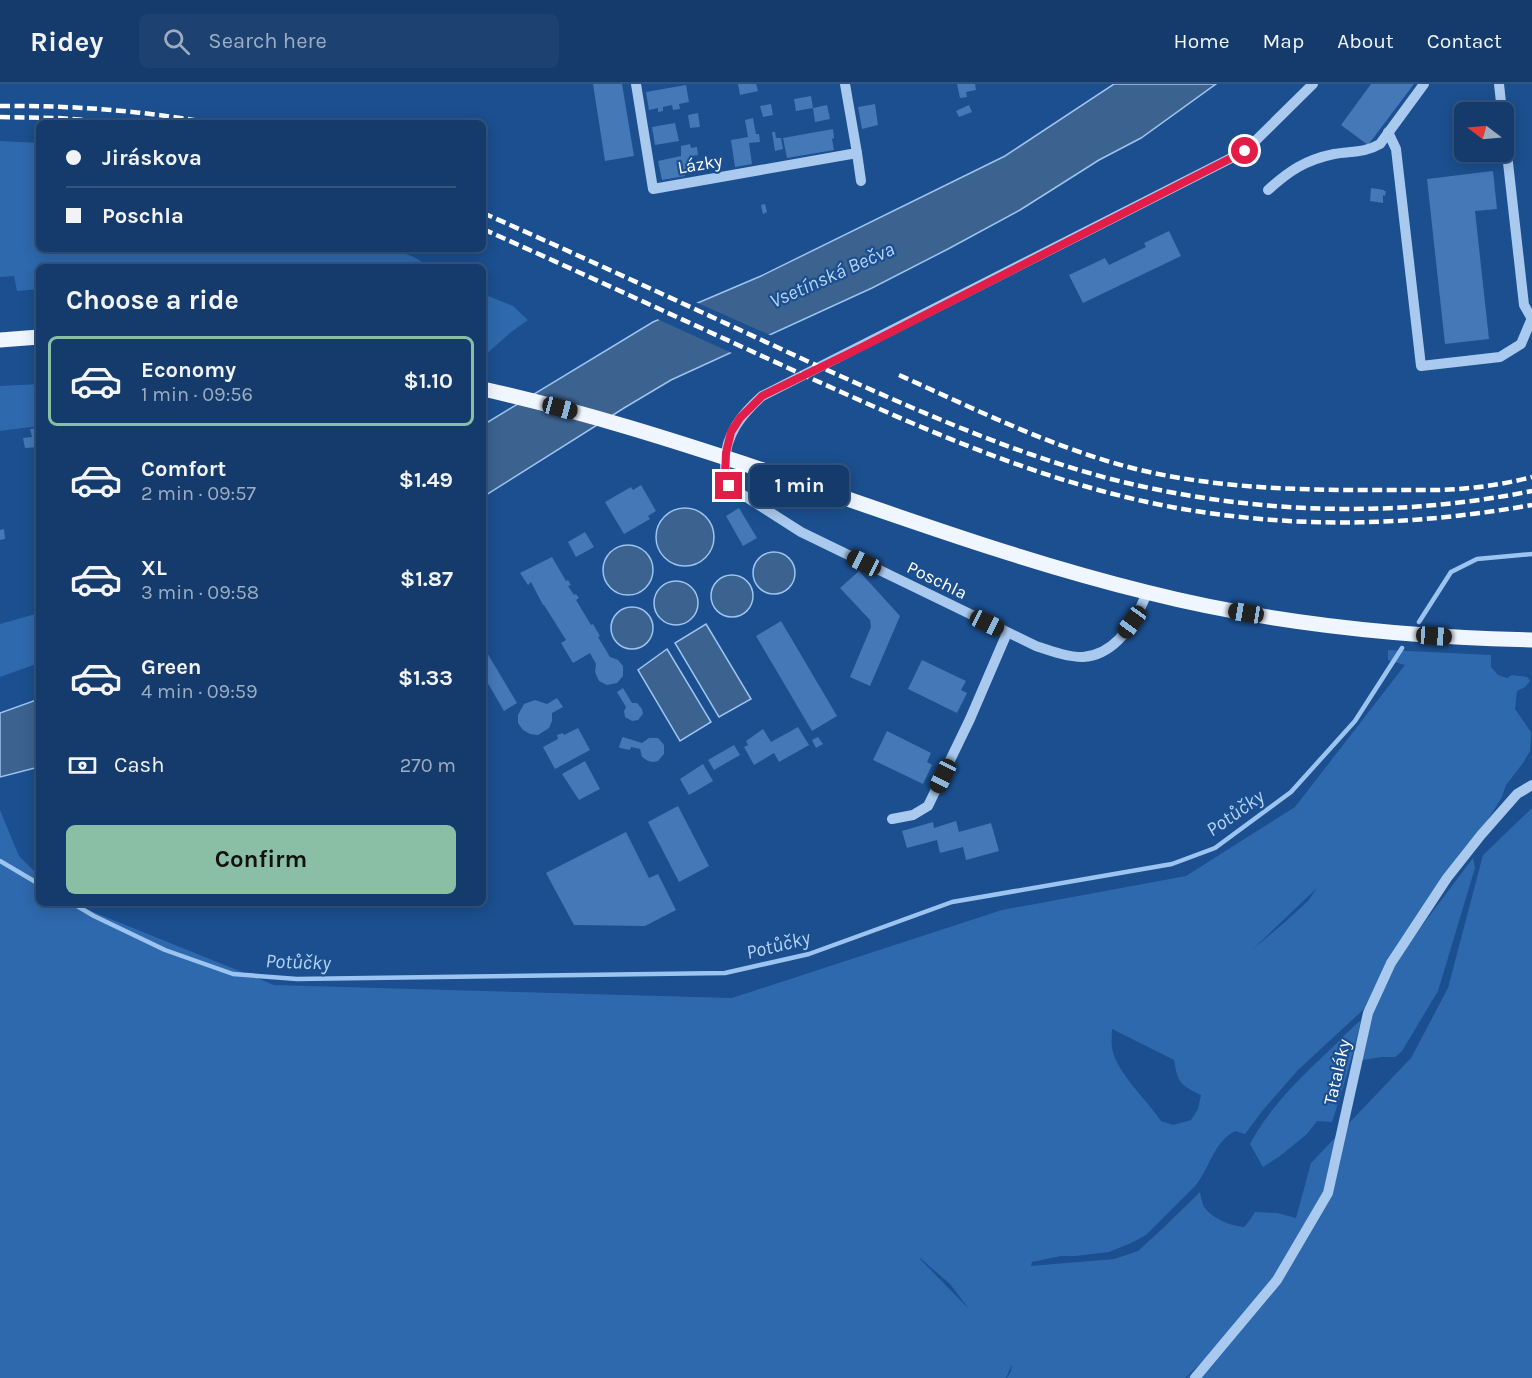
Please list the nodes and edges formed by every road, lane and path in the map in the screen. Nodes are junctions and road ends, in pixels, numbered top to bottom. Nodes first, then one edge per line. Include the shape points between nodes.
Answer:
1 (637, 84) edge
2 (845, 84) edge
3 (1313, 84) edge
4 (1424, 84) edge
5 (1499, 84) edge
6 (1501, 102) edge
7 (1388, 132) junction
8 (857, 153) junction
9 (1508, 162) edge
10 (861, 181) dead end
11 (1268, 190) dead end
12 (1532, 319) edge
13 (36, 337) edge
14 (0, 340) edge
15 (486, 390) edge
16 (1147, 592) junction
17 (1007, 633) junction
18 (1532, 640) edge
19 (1532, 785) edge
20 (892, 819) dead end
21 (1195, 1378) edge

1 - 8 street, Lázky via 653,189
2 - 8 street
3 - 17 street, Poschla via 1245,151 762,396 731,432 725,478 729,486 801,532
4 - 7 street
5 - 6 street
7 - 11 street via 1371,150 1334,154 1304,163
7 - 12 street via 1396,149 1421,366 1500,357 1521,344
8 - 10 street
9 - 12 street via 1524,305
13 - 14 main road
15 - 16 main road, bridge via 672,440 1049,566
16 - 17 street, Poschla via 1125,633 1096,654 1061,654
16 - 18 main road via 1224,609 1398,634
17 - 20 street via 928,806 913,815
19 - 21 street, Tataláky via 1517,794 1447,878 1391,963 1368,1012 1328,1193 1277,1280

